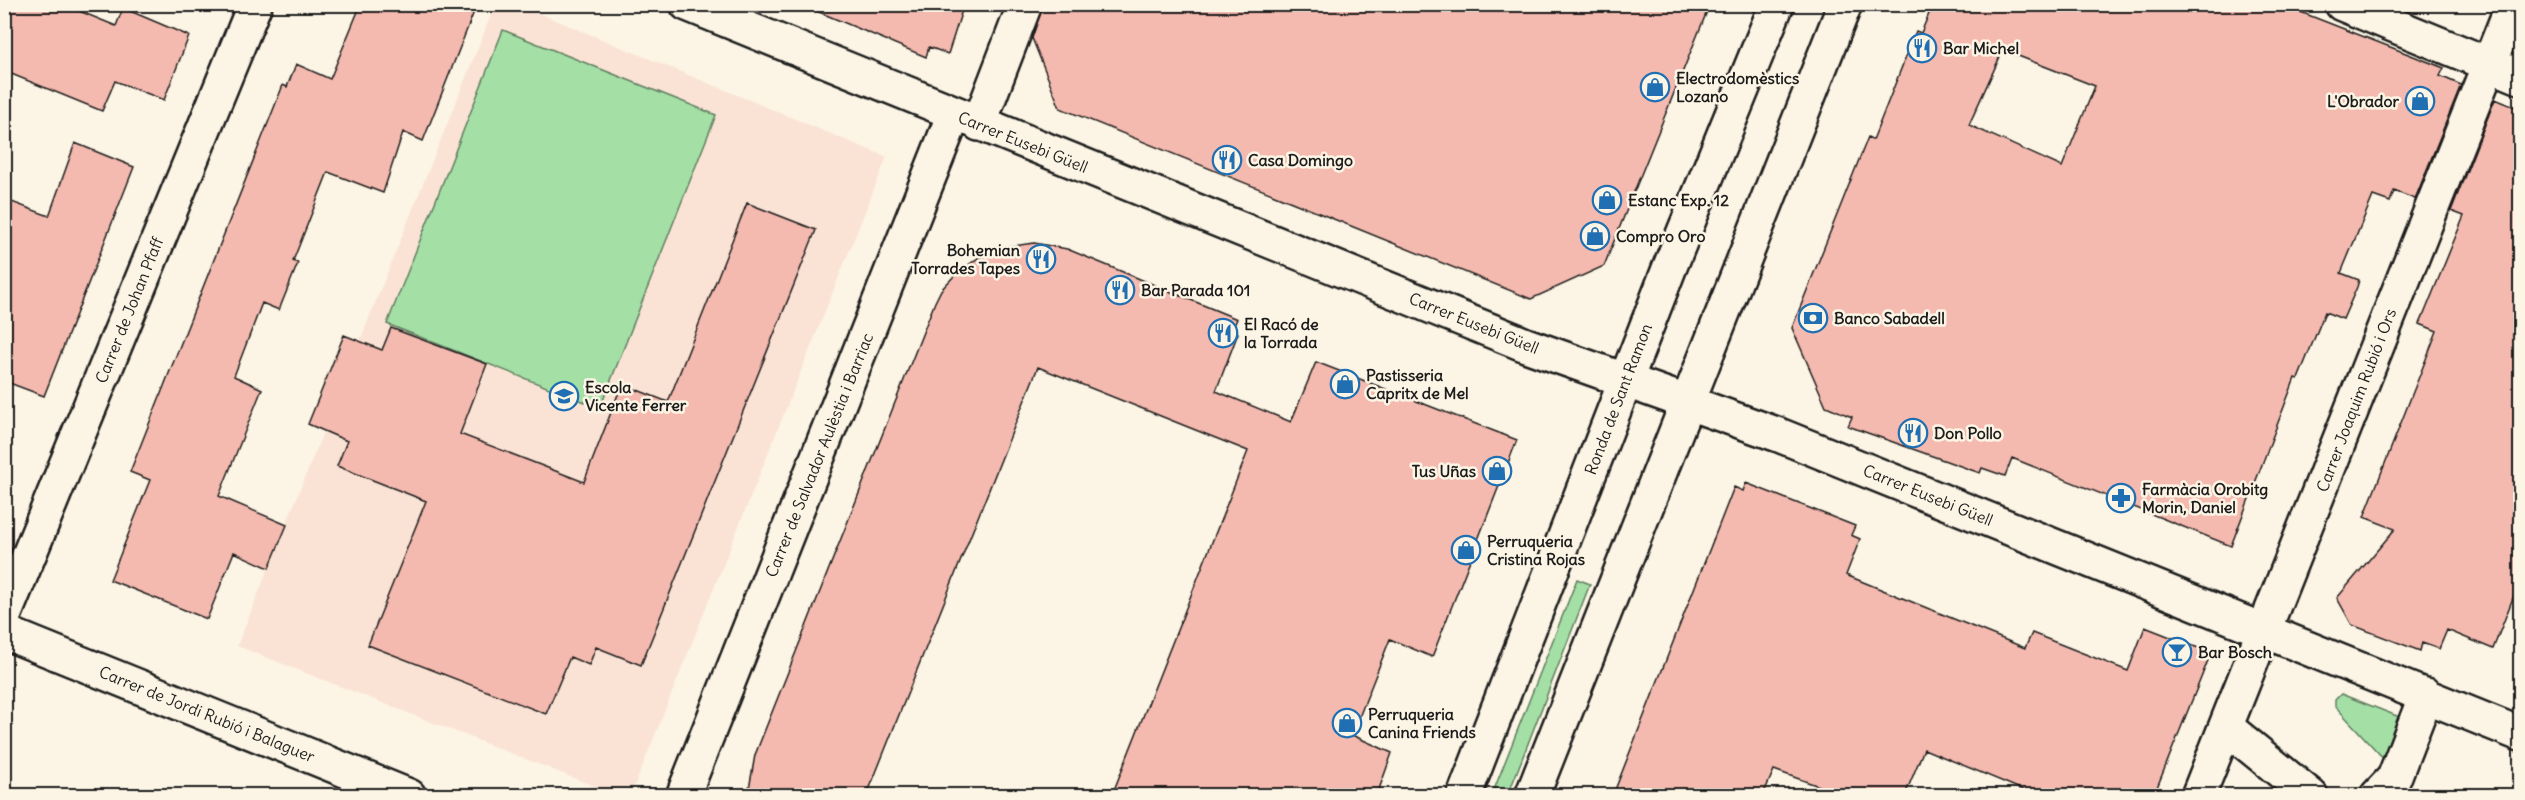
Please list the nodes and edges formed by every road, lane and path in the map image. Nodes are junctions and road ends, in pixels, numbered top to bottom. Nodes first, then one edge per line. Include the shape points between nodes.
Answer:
1 (255, 4) edge
2 (687, 4) edge
3 (1025, 4) edge
4 (1777, 4) edge
5 (1845, 4) edge
6 (2342, 4) edge
7 (2513, 4) edge
8 (2488, 63) junction
9 (2520, 77) edge
10 (967, 119) junction
11 (1626, 380) junction
12 (1687, 402) junction
13 (4, 616) edge
14 (2265, 630) junction
15 (4, 632) edge
16 (2426, 695) junction
17 (2226, 727) junction
18 (2520, 734) edge
19 (409, 795) edge
20 (683, 795) edge
21 (1464, 795) edge
22 (1532, 795) edge
23 (2198, 795) edge
24 (2311, 795) edge
25 (2378, 795) edge

1 - 13 street, Carrer de Johan Pfaff
2 - 10 street, Carrer Eusebi Güell
3 - 10 street, Carrer de Salvador Aulèstia i Barriac
4 - 11 street, Ronda de Sant Ramon
5 - 12 street
6 - 8 street
7 - 8 street, Carrer Joaquim Rubió i Ors
8 - 9 street
8 - 14 street, Carrer Joaquim Rubió i Ors
10 - 11 street, Carrer Eusebi Güell via 1526,345
10 - 20 street, Carrer de Salvador Aulèstia i Barriac
11 - 12 street, Carrer Eusebi Güell
11 - 21 street, Ronda de Sant Ramon
12 - 14 street, Carrer Eusebi Güell via 1779,435
12 - 22 street
14 - 16 street, Carrer Eusebi Güell
14 - 17 street, Carrer Joaquim Rubió i Ors
15 - 19 street, Carrer de Jordi Rubió i Balaguer
16 - 18 street
16 - 25 street via 2394,778
17 - 23 street, Carrer Joaquim Rubió i Ors
17 - 24 street

